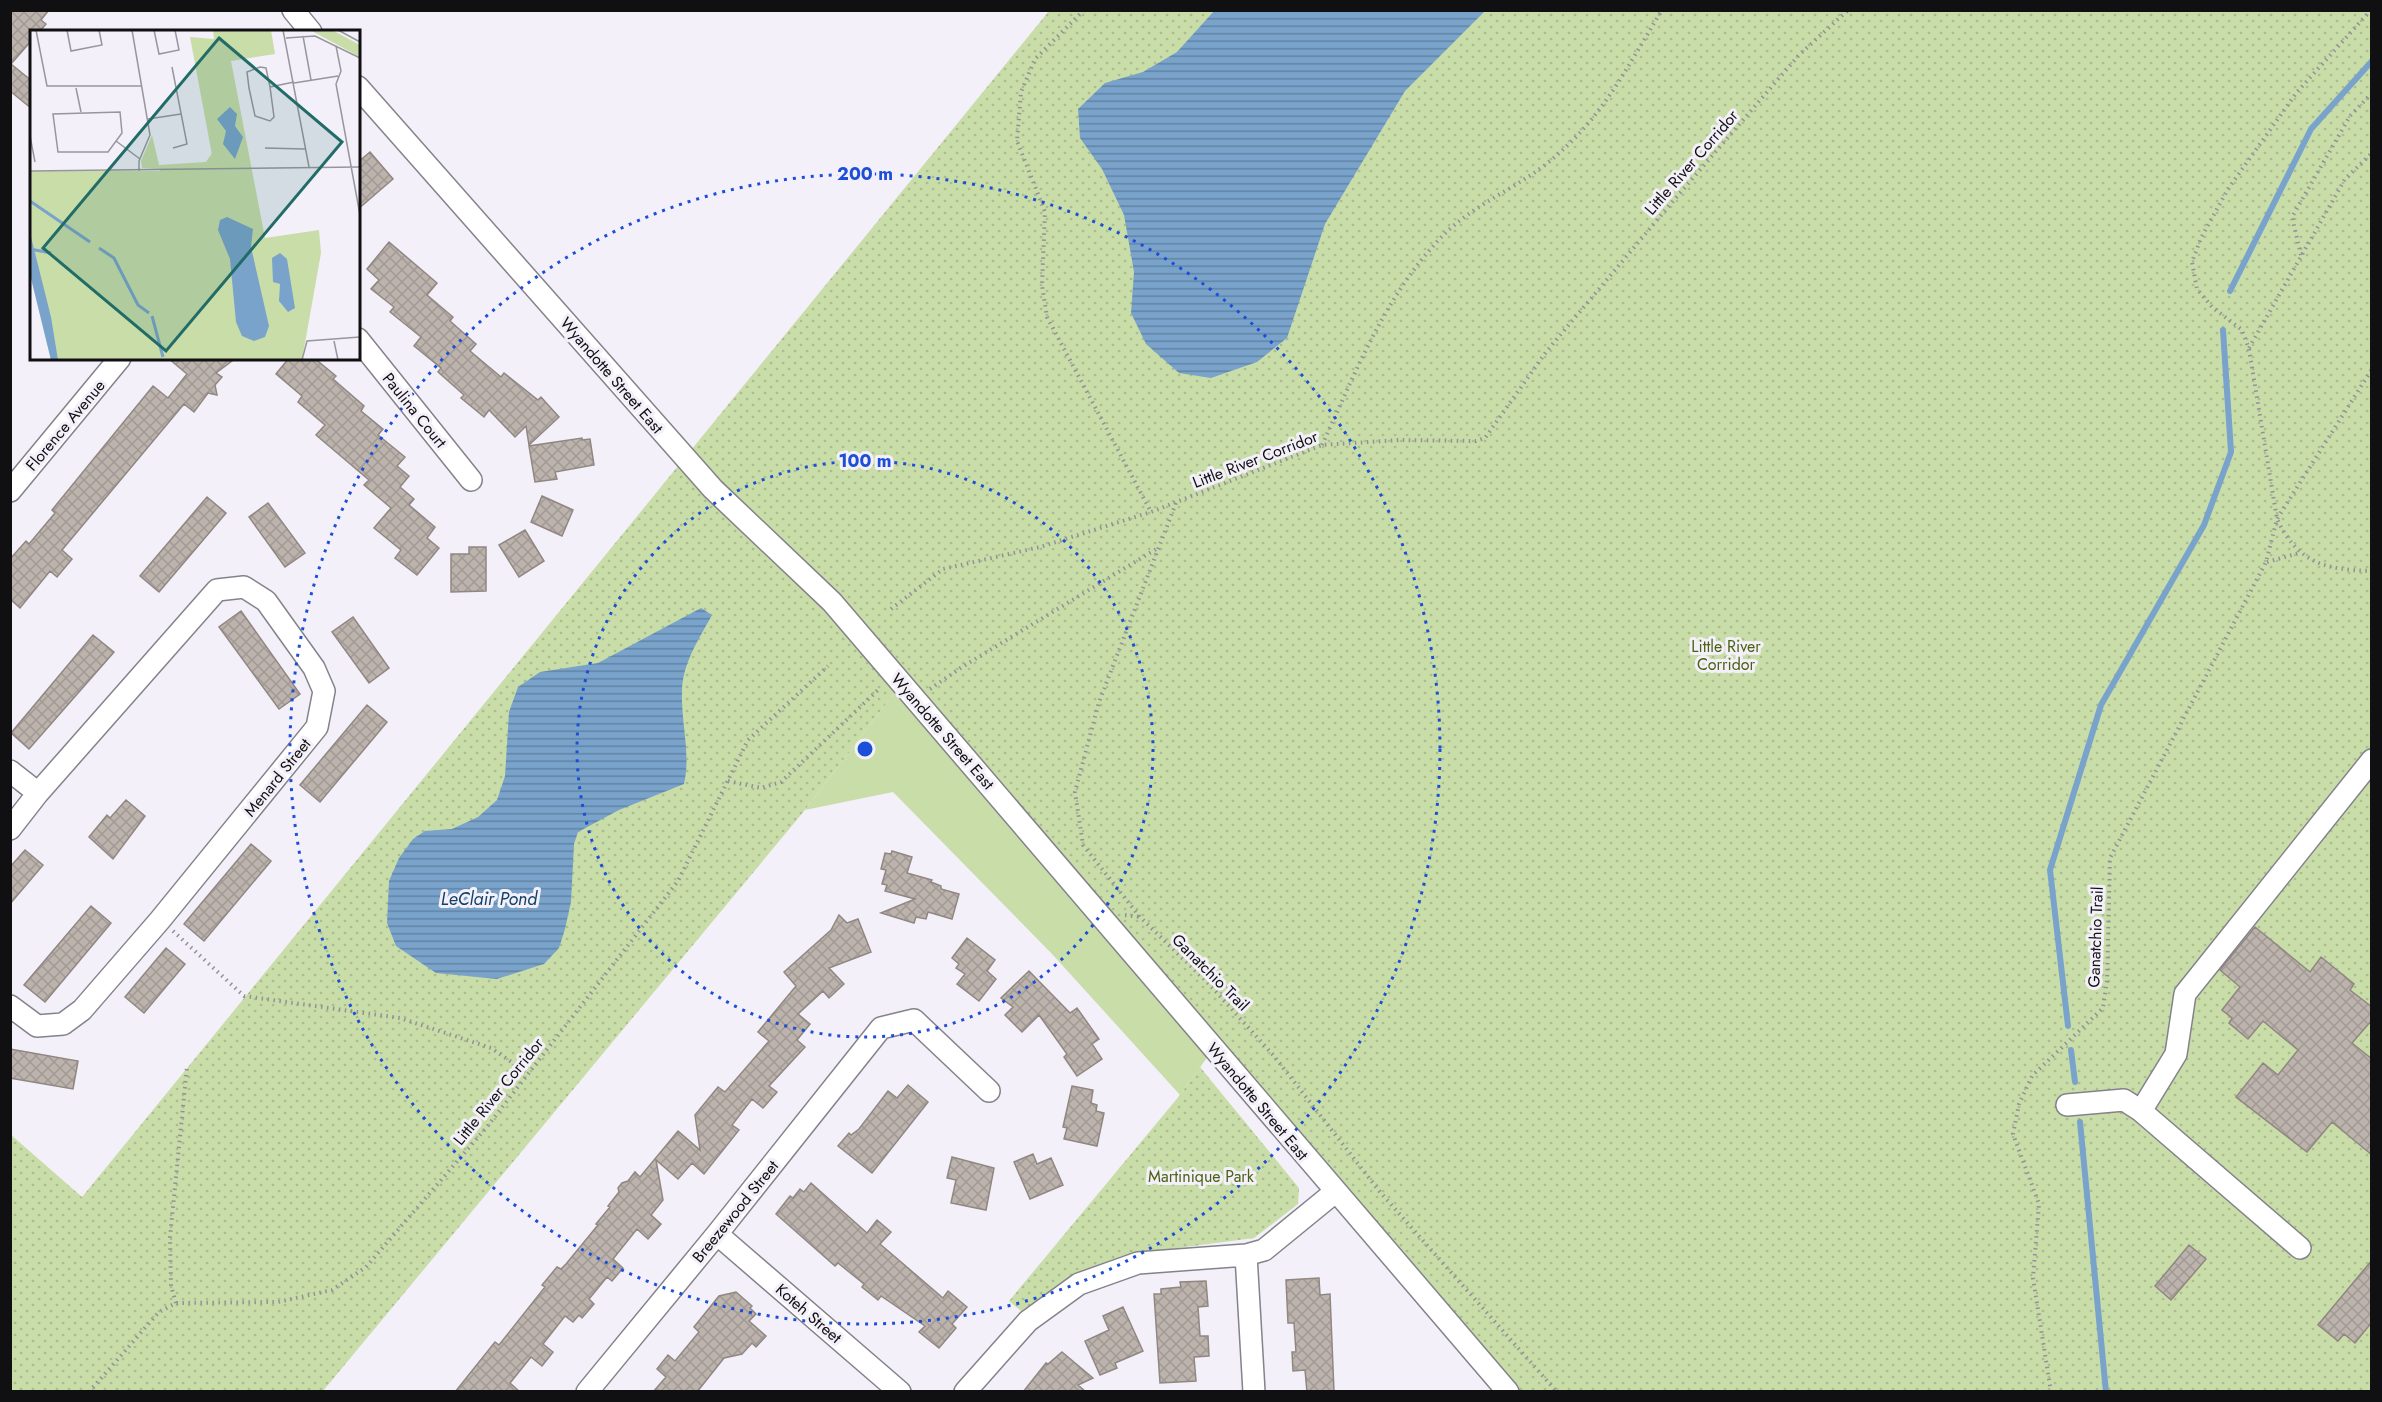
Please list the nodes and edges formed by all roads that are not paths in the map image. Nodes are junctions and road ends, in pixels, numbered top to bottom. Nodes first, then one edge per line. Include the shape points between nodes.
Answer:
1 (294, 10) edge
2 (309, 30) edge
3 (360, 89) edge
4 (360, 341) edge
5 (118, 360) edge
6 (471, 480) dead end
7 (10, 491) edge
8 (2372, 760) edge
9 (10, 771) edge
10 (38, 793) junction
11 (10, 829) edge
12 (10, 1006) edge
13 (989, 1091) dead end
14 (2067, 1106) dead end
15 (2141, 1111) junction
16 (1335, 1192) junction
17 (717, 1234) junction
18 (2300, 1248) dead end
19 (1246, 1255) junction
20 (587, 1392) edge
21 (900, 1392) edge
22 (965, 1392) edge
23 (1254, 1392) edge
24 (1508, 1392) edge

1 - 2 street
3 - 16 street, Wyandotte Street East via 713,489 832,602
4 - 6 street, Paulina Court
5 - 7 street, Florence Avenue
8 - 15 street via 2185,994 2176,1054
9 - 10 street
10 - 11 street, Menard Street
10 - 12 street, Menard Street via 217,590 243,587 266,601 314,668 324,691 317,728 82,1010 63,1024 38,1026
13 - 17 street, Breezewood Street via 914,1020 881,1028
14 - 15 street via 2124,1100
15 - 18 street
16 - 19 street via 1264,1250
16 - 24 street, Wyandotte Street East
17 - 20 street, Breezewood Street
17 - 21 street, Koteh Street
19 - 22 street via 1138,1263 1079,1284 1028,1321
19 - 23 street

